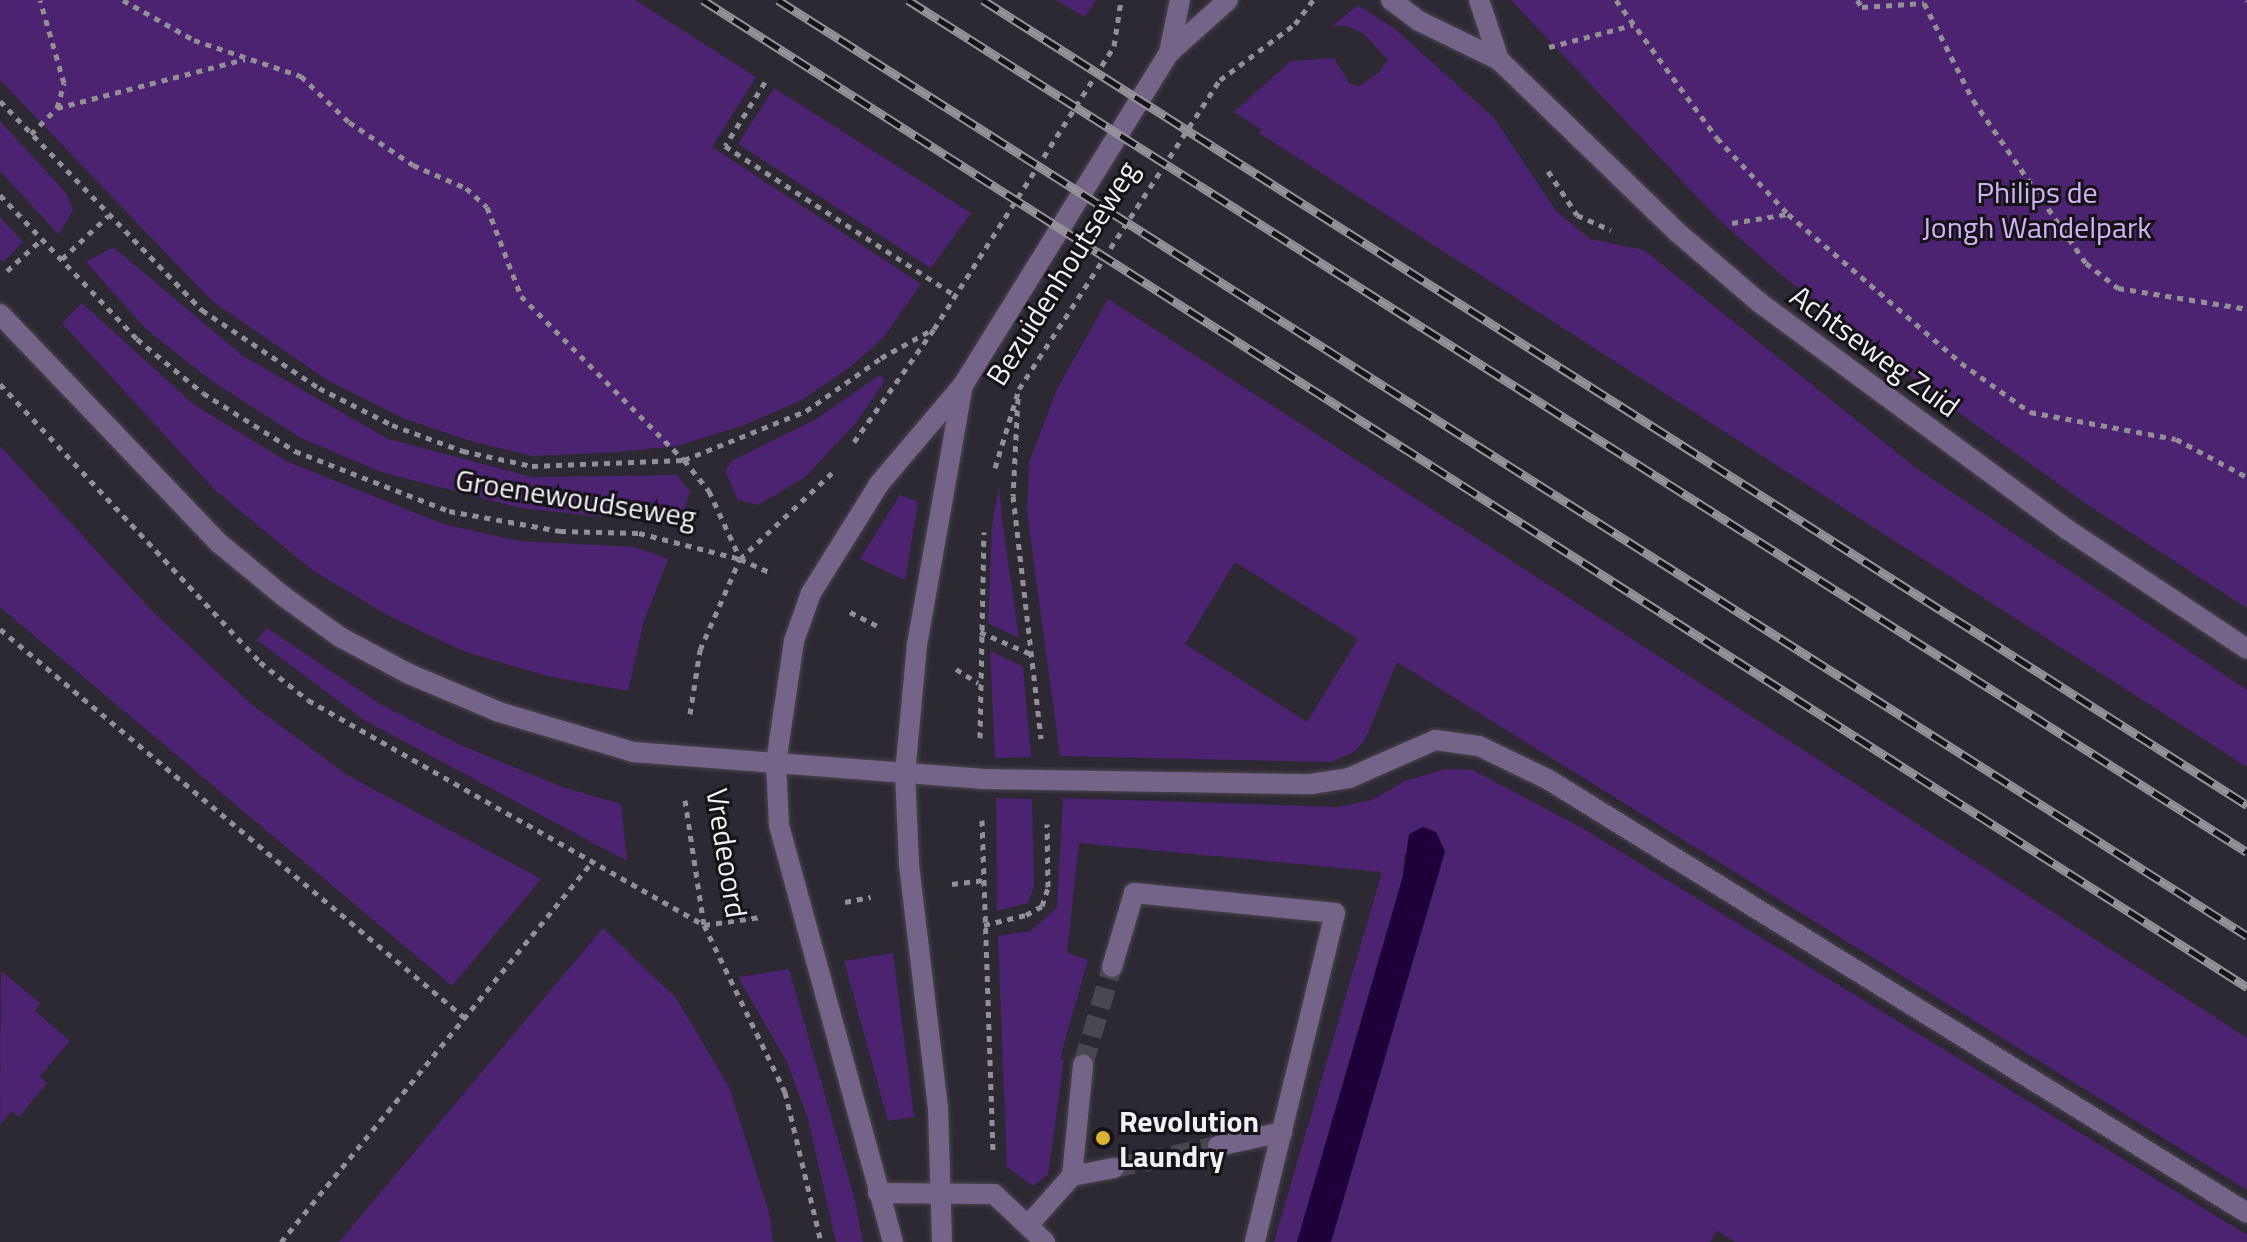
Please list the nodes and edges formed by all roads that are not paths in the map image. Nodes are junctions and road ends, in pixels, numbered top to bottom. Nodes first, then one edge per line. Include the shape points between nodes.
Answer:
1 (1180, 0) edge
2 (1228, 0) edge
3 (1391, 0) edge
4 (1479, 0) edge
5 (1169, 53) junction
6 (1499, 60) junction
7 (0, 314) edge
8 (963, 385) junction
9 (2247, 649) edge
10 (776, 763) junction
11 (905, 774) junction
12 (1112, 967) tunnel mouth
13 (1083, 1065) tunnel mouth
14 (1282, 1132) junction
15 (1218, 1146) tunnel mouth
16 (1114, 1168) tunnel mouth
17 (1072, 1176) junction
18 (878, 1193) junction
19 (943, 1193) junction
20 (2247, 1213) edge
21 (1030, 1223) junction
22 (893, 1242) edge
23 (942, 1242) edge
24 (1045, 1242) edge
25 (1255, 1242) edge

1 - 5 street, Bezuidenhoutseweg
2 - 5 street, Bezuidenhoutseweg
3 - 6 street, Achtseweg Zuid via 1419,21
4 - 6 street, Achtseweg Zuid
5 - 8 street, Bezuidenhoutseweg
6 - 9 street, Achtseweg Zuid via 1677,232 1760,303 2068,530
7 - 10 street via 219,543 340,637 499,712 581,739 683,758
8 - 10 street, Bezuidenhoutseweg via 879,484 811,593 794,641
8 - 11 street, Bezuidenhoutseweg via 917,645
10 - 11 street
10 - 18 street, Vredeoord via 779,825 791,881
11 - 19 street
11 - 20 street via 1311,784 1349,778 1435,740 1479,746 1549,780
12 - 14 street via 1134,893 1335,913
13 - 17 street
14 - 15 street
14 - 25 street
16 - 17 street
17 - 21 street
18 - 19 street
18 - 22 street, Vredeoord
19 - 21 street via 994,1194
19 - 23 street
21 - 24 street

